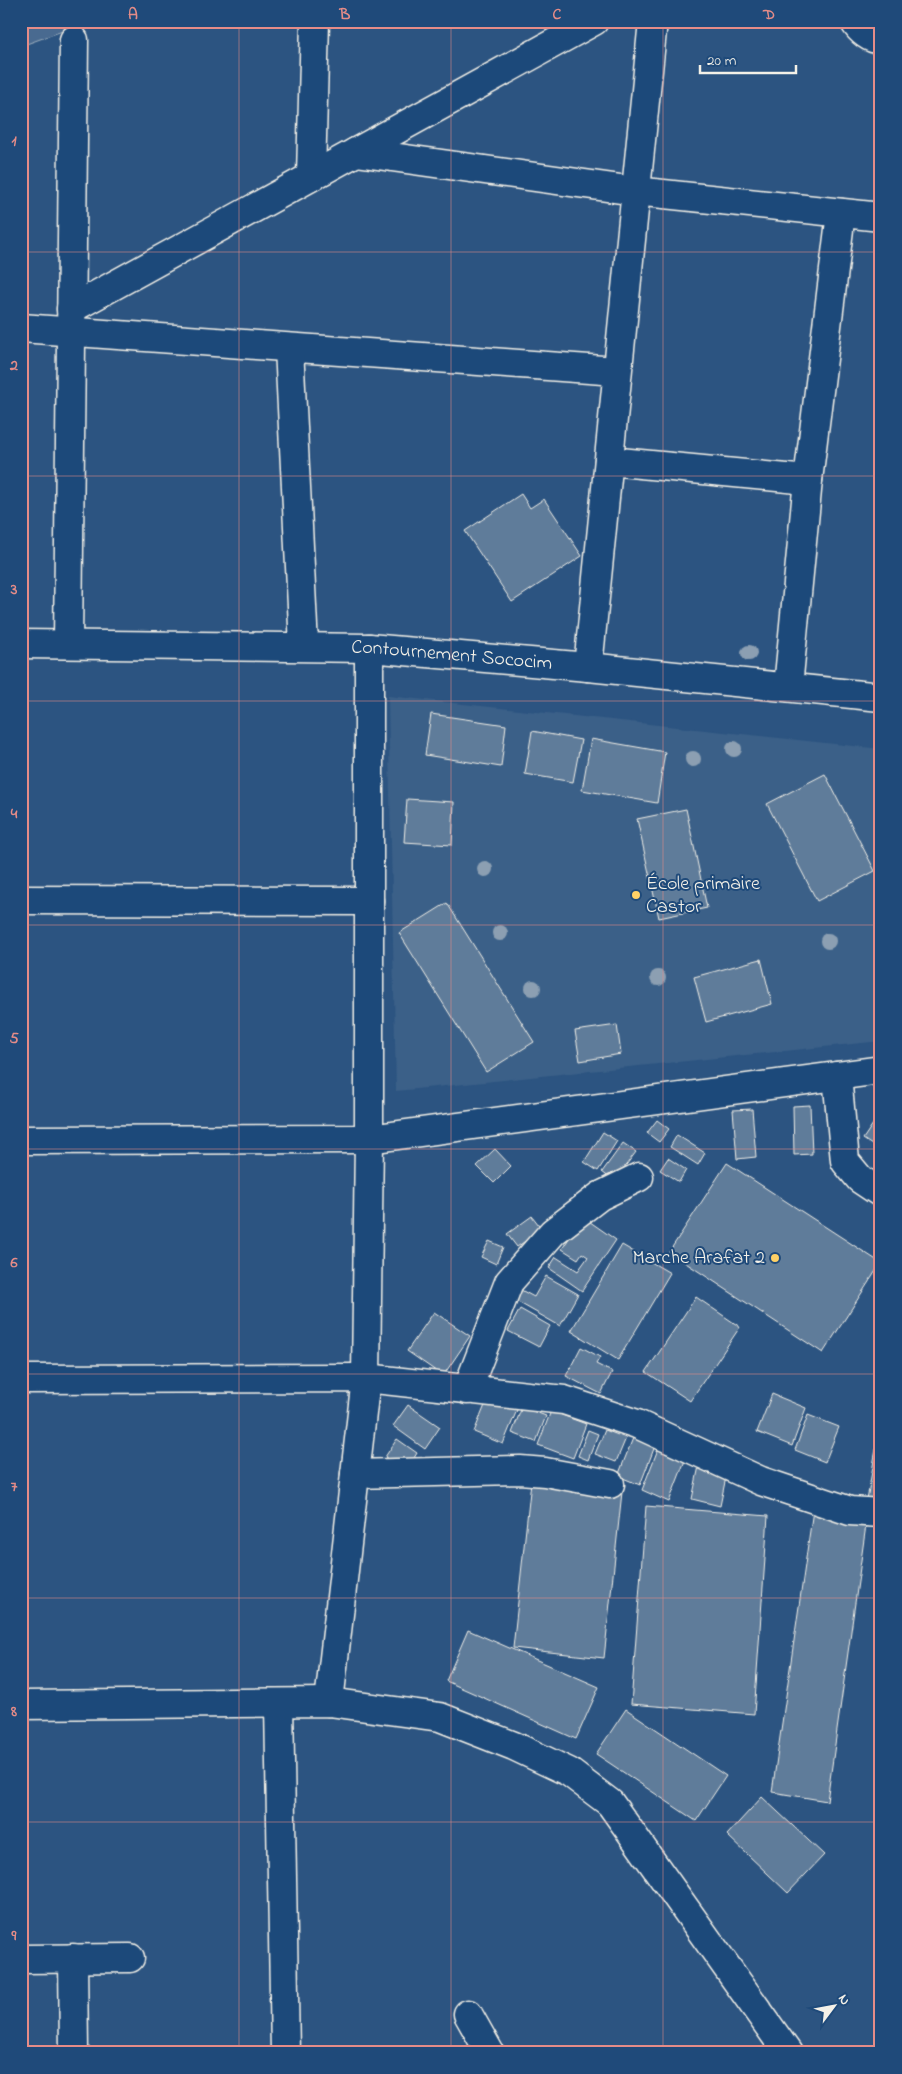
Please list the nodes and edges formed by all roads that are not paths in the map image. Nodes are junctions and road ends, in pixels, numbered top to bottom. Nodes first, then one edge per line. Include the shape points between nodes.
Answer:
1 (315, 21) edge
2 (594, 21) edge
3 (653, 21) edge
4 (854, 21) edge
5 (74, 40) dead end
6 (881, 40) edge
7 (356, 152) junction
8 (311, 176) junction
9 (635, 191) junction
10 (841, 213) junction
11 (881, 217) edge
12 (71, 320) junction
13 (21, 328) edge
14 (289, 348) junction
15 (618, 371) junction
16 (609, 461) junction
17 (808, 480) junction
18 (21, 644) edge
19 (68, 644) junction
20 (304, 646) junction
21 (369, 648) junction
22 (588, 667) junction
23 (788, 687) junction
24 (881, 697) edge
25 (21, 900) edge
26 (368, 900) junction
27 (881, 1070) edge
28 (837, 1076) junction
29 (369, 1139) junction
30 (21, 1140) edge
31 (638, 1176) dead end
32 (881, 1193) edge
33 (366, 1378) junction
34 (21, 1379) edge
35 (467, 1390) junction
36 (355, 1474) junction
37 (610, 1484) dead end
38 (881, 1513) edge
39 (329, 1702) junction
40 (279, 1703) junction
41 (21, 1705) edge
42 (73, 1958) junction
43 (130, 1958) dead end
44 (21, 1959) edge
45 (468, 2014) dead end
46 (74, 2053) edge
47 (285, 2053) edge
48 (490, 2053) edge
49 (788, 2053) edge

1 - 8 street
2 - 7 street
3 - 9 street
4 - 6 street via 874,40
5 - 12 street
7 - 8 street
7 - 9 street
8 - 12 street
9 - 10 street
9 - 15 street
10 - 11 street
10 - 17 street
12 - 13 street
12 - 14 street
12 - 19 street
14 - 15 street
14 - 20 street
15 - 16 street
16 - 17 street
16 - 22 street
17 - 23 street
18 - 19 street, Contournement Sococim
19 - 20 street, Contournement Sococim
20 - 21 street, Contournement Sococim
21 - 22 street, Contournement Sococim
21 - 26 street
22 - 23 street, Contournement Sococim
23 - 24 street, Contournement Sococim
25 - 26 street
26 - 29 street
27 - 28 street
28 - 29 street
28 - 32 street via 845,1161 860,1179
29 - 30 street
29 - 33 street
31 - 35 street via 600,1196 553,1232 509,1282
33 - 34 street
33 - 35 street
33 - 36 street
35 - 38 street via 564,1400 637,1424 761,1481 850,1511
36 - 37 street via 520,1470
36 - 39 street
39 - 40 street
39 - 49 street via 440,1717 569,1772 603,1797
40 - 41 street
40 - 47 street
42 - 43 street
42 - 44 street
42 - 46 street
45 - 48 street

